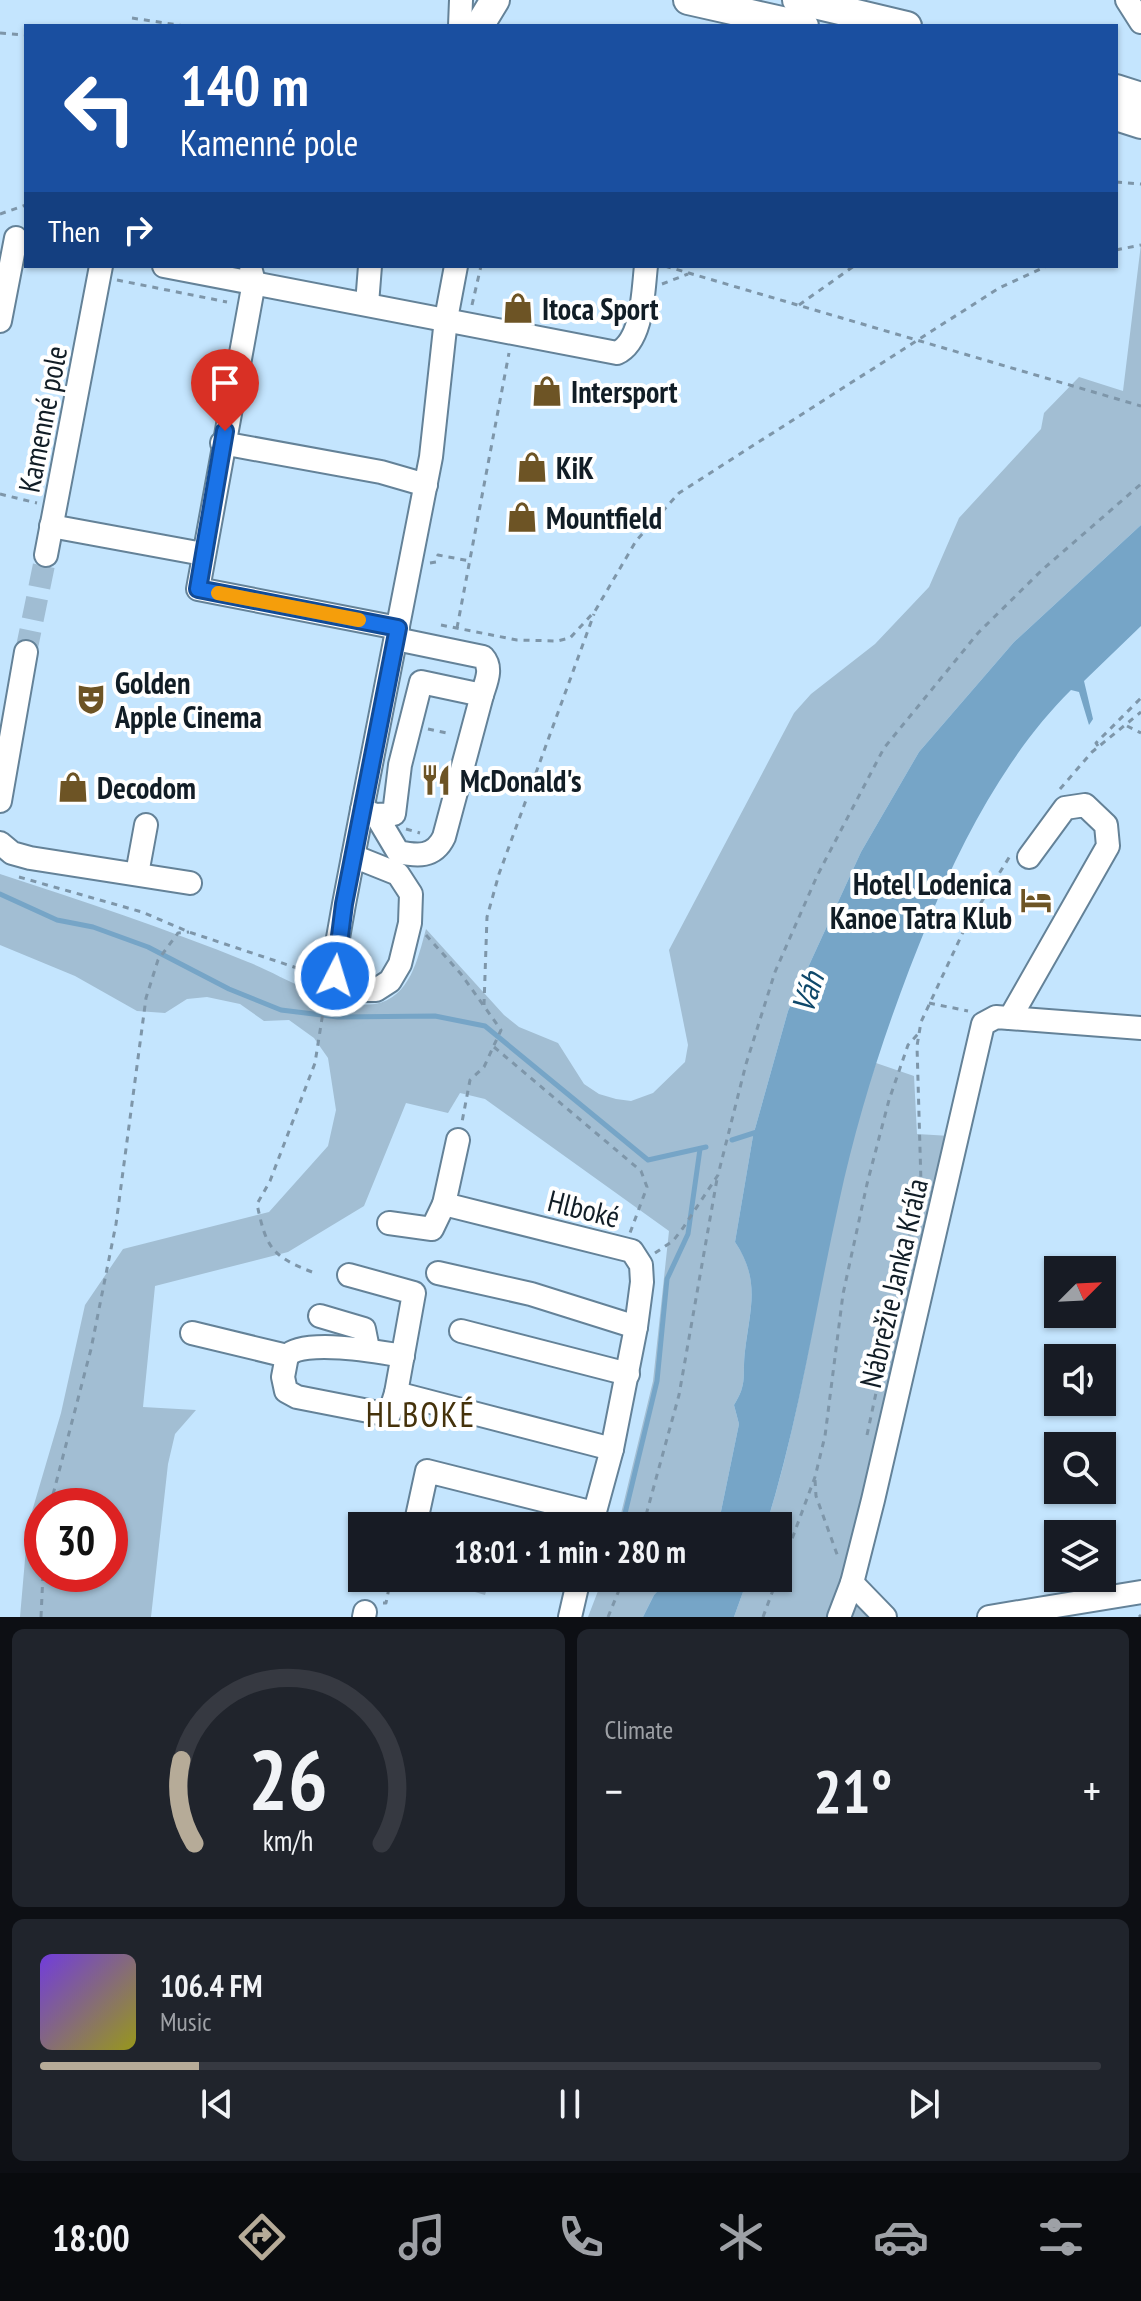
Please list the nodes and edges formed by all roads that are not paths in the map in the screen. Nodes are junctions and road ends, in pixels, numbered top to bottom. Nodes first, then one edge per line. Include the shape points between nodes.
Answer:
1 (461, 0) edge
2 (688, 0) edge
3 (797, 0) edge
4 (1127, 0) edge
5 (480, 15) edge
6 (1141, 22) edge
7 (795, 24) edge
8 (899, 24) edge
9 (1118, 90) edge
10 (1141, 97) edge
11 (1118, 117) edge
12 (1141, 124) edge
13 (8, 233) edge
14 (185, 268) edge
15 (370, 268) edge
16 (442, 268) edge
17 (456, 268) edge
18 (646, 268) edge
19 (100, 272) edge
20 (252, 274) edge
21 (367, 304) junction
22 (446, 319) junction
23 (0, 321) edge
24 (222, 443) junction
25 (426, 485) junction
26 (51, 526) junction
27 (203, 554) junction
28 (46, 555) tunnel mouth
29 (397, 634) junction
30 (26, 652) tunnel mouth
31 (482, 695) junction
32 (0, 801) edge
33 (369, 813) junction
34 (146, 825) dead end
35 (0, 843) edge
36 (353, 856) junction
37 (1029, 857) dead end
38 (137, 874) junction
39 (190, 883) dead end
40 (1010, 1018) junction
41 (1141, 1028) edge
42 (458, 1140) road end
43 (444, 1204) junction
44 (389, 1223) dead end
45 (438, 1273) dead end
46 (349, 1275) dead end
47 (320, 1316) dead end
48 (636, 1327) junction
49 (461, 1331) dead end
50 (192, 1333) dead end
51 (368, 1349) junction
52 (287, 1356) junction
53 (403, 1356) junction
54 (628, 1374) junction
55 (396, 1393) junction
56 (612, 1449) junction
57 (418, 1512) edge
58 (569, 1512) edge
59 (595, 1512) edge
60 (852, 1583) junction
61 (576, 1592) edge
62 (1141, 1592) edge
63 (570, 1617) edge
64 (839, 1617) edge
65 (885, 1617) edge
66 (989, 1617) edge

1 - 5 street
2 - 7 main road
3 - 8 main road
4 - 6 street
9 - 10 main road
11 - 12 main road
13 - 23 street
14 - 20 street
15 - 21 street
16 - 22 street
17 - 22 street
18 - 22 street via 630,343 617,353
19 - 26 street, Kamenné pole
20 - 21 street
20 - 24 street
21 - 22 street
22 - 25 street
24 - 25 street
24 - 27 street
25 - 29 street
26 - 27 street, Kamenné pole
26 - 28 street
27 - 29 street via 198,589
29 - 31 street via 483,657 489,668
29 - 33 street
30 - 32 street
31 - 33 street via 421,682 394,814
31 - 33 street via 437,849 419,855 398,852
33 - 36 street
34 - 38 street
35 - 38 street via 30,858
36 - 36 street via 335,976 357,990 376,990 400,964 411,894 404,880 386,867
37 - 40 street via 1065,808 1085,805 1106,825 1108,846
38 - 39 street
40 - 41 street
40 - 60 street, Nábrežie Janka Kráľa via 996,1017 983,1024
42 - 43 street
43 - 44 street via 432,1229
43 - 48 street, Hlboké via 632,1251 641,1265 642,1282
45 - 48 street via 531,1294
46 - 53 street via 414,1293
47 - 51 street via 364,1329
48 - 54 street, Hlboké
49 - 54 street
50 - 52 street
51 - 52 street via 302,1348
51 - 53 street
52 - 55 street via 286,1391 297,1397 389,1415
53 - 55 street
54 - 56 street, Hlboké
55 - 56 street
56 - 59 street, Hlboké
57 - 58 street via 427,1471
60 - 64 street, Nábrežie Janka Kráľa
60 - 65 street
61 - 63 street
62 - 66 street

